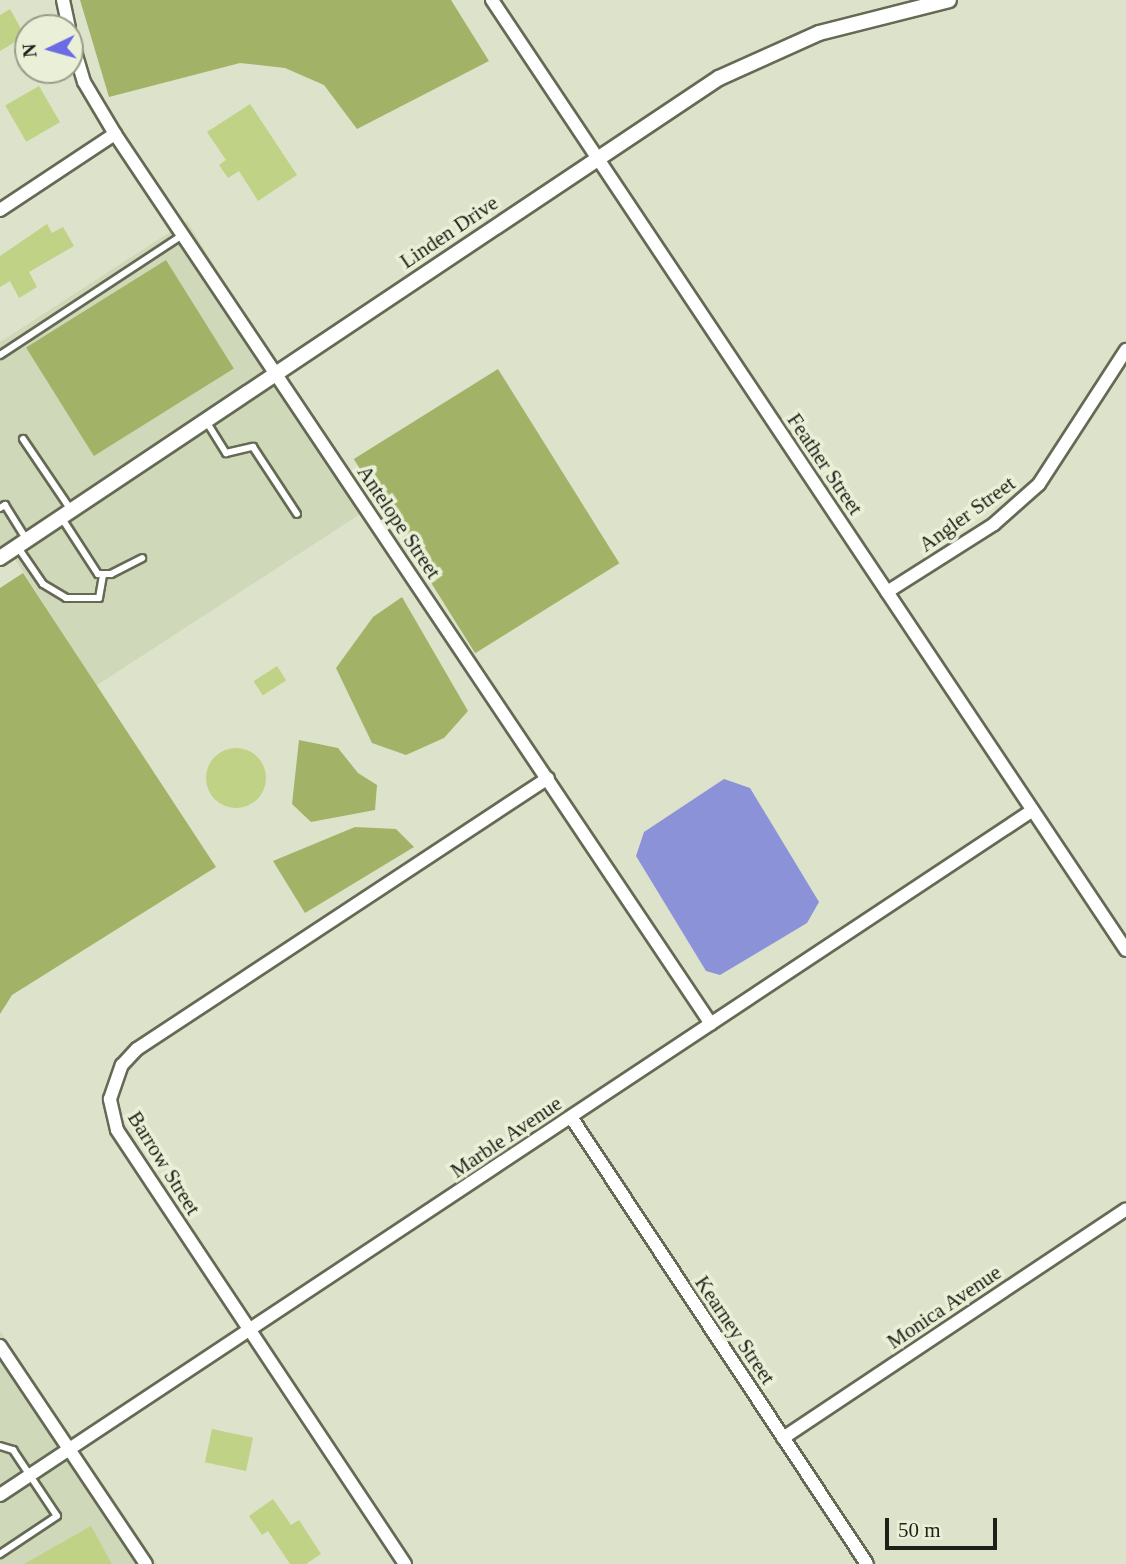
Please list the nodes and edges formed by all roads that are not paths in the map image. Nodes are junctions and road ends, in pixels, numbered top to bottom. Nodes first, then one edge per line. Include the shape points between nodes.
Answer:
1 (492, 0) edge
2 (949, 0) edge
3 (84, 82) edge
4 (116, 134) junction
5 (597, 158) junction
6 (0, 210) edge
7 (183, 235) junction
8 (1126, 350) edge
9 (0, 355) edge
10 (275, 373) junction
11 (205, 420) junction
12 (23, 439) dead end
13 (0, 508) edge
14 (66, 514) junction
15 (297, 514) dead end
16 (22, 543) junction
17 (0, 558) edge
18 (142, 558) dead end
19 (103, 576) junction
20 (887, 592) junction
21 (548, 778) junction
22 (1033, 810) junction
23 (1126, 950) edge
24 (711, 1024) junction
25 (571, 1117) junction
26 (1126, 1209) edge
27 (249, 1331) junction
28 (0, 1346) edge
29 (783, 1438) junction
30 (0, 1446) edge
31 (70, 1450) junction
32 (32, 1474) junction
33 (0, 1495) edge
34 (0, 1554) edge
35 (146, 1564) edge
36 (405, 1564) edge
37 (867, 1564) edge

1 - 5 street, Feather Street
2 - 5 street, Linden Drive via 869,17 771,52 719,78
3 - 4 street, Antelope Street
4 - 6 street
4 - 7 street, Antelope Street
5 - 10 street, Linden Drive
5 - 20 street, Feather Street
7 - 9 lane
7 - 10 street, Antelope Street
8 - 20 street, Angler Street via 1039,484 994,524
10 - 11 street, Linden Drive
10 - 21 street, Antelope Street
11 - 14 street, Linden Drive
11 - 15 lane via 226,453 253,447
12 - 14 lane
13 - 16 lane via 5,505
14 - 16 street, Linden Drive
14 - 19 lane
16 - 17 street, Linden Drive
16 - 19 lane via 43,584 66,598 100,598
18 - 19 lane
20 - 22 street, Feather Street
21 - 24 street, Antelope Street
21 - 27 street, Barrow Street via 137,1049 122,1065 110,1099 117,1130
22 - 23 street, Feather Street
22 - 24 street, Marble Avenue
24 - 25 street, Marble Avenue
25 - 27 street, Marble Avenue
25 - 29 street, Kearney Street
26 - 29 street, Monica Avenue
27 - 31 street, Marble Avenue
27 - 36 street, Barrow Street
28 - 31 street
29 - 37 street, Kearney Street
30 - 32 lane via 13,1450
31 - 32 street, Marble Avenue
31 - 35 street
32 - 33 street, Marble Avenue
32 - 34 lane via 57,1516

